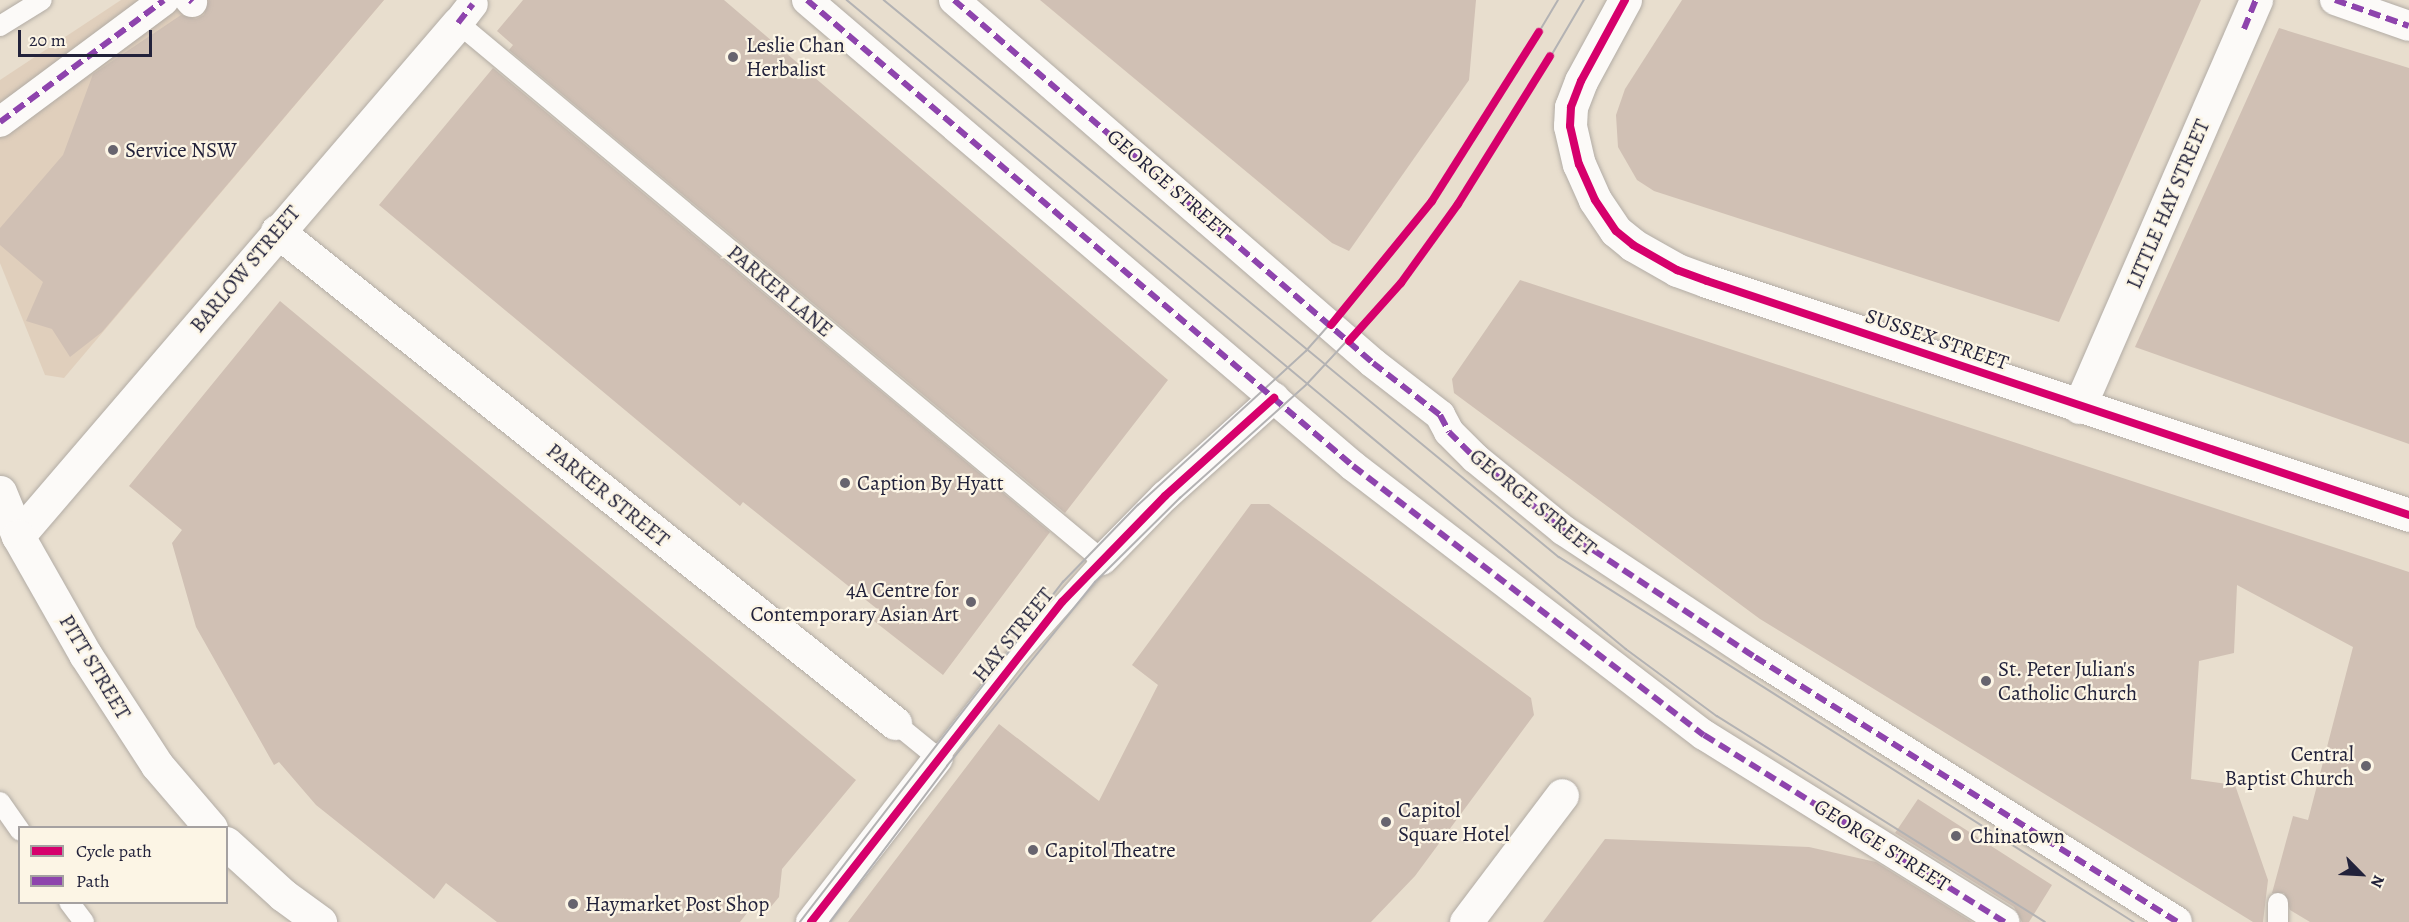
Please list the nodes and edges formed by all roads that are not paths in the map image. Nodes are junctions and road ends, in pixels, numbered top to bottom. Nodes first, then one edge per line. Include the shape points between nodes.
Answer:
1 (42, 0) edge
2 (807, 0) edge
3 (954, 0) edge
4 (1625, 0) edge
5 (2256, 0) edge
6 (2335, 0) edge
7 (182, 1) edge
8 (465, 13) joint
9 (0, 26) edge
10 (2409, 26) edge
11 (0, 122) edge
12 (278, 231) junction
13 (1274, 398) junction
14 (2079, 407) junction
15 (0, 492) edge
16 (2409, 515) edge
17 (18, 536) junction
18 (1101, 560) junction
19 (895, 723) joint
20 (938, 758) junction
21 (1562, 795) dead end
22 (0, 802) edge
23 (209, 826) edge
24 (18, 828) edge
25 (228, 845) edge
26 (70, 904) edge
27 (84, 922) edge
28 (320, 922) edge
29 (811, 922) edge
30 (1466, 922) edge
31 (2005, 922) edge
32 (2177, 922) edge

1 - 9 lane
2 - 13 street, GEORGE STREET
3 - 32 street, GEORGE STREET via 1373,363 1440,415 1449,432 1475,458 1563,530 1755,657
4 - 14 street, SUSSEX STREET via 1581,81 1571,107 1570,126 1584,179 1616,231 1643,252 1707,281
5 - 14 street, LITTLE HAY STREET
6 - 10 street
7 - 11 street
8 - 12 street, BARLOW STREET
8 - 18 lane, PARKER LANE
12 - 17 street, BARLOW STREET
12 - 19 street, PARKER STREET
13 - 18 street, HAY STREET
13 - 31 street, GEORGE STREET via 1353,466 1704,735
14 - 16 street, SUSSEX STREET
15 - 17 street, PITT STREET
17 - 23 street, PITT STREET via 85,654 157,765
18 - 20 lane, HAY STREET via 1019,652
19 - 20 lane, PARKER STREET
20 - 29 street, HAY STREET
21 - 30 street
22 - 24 lane
25 - 28 street via 283,895
26 - 27 lane

